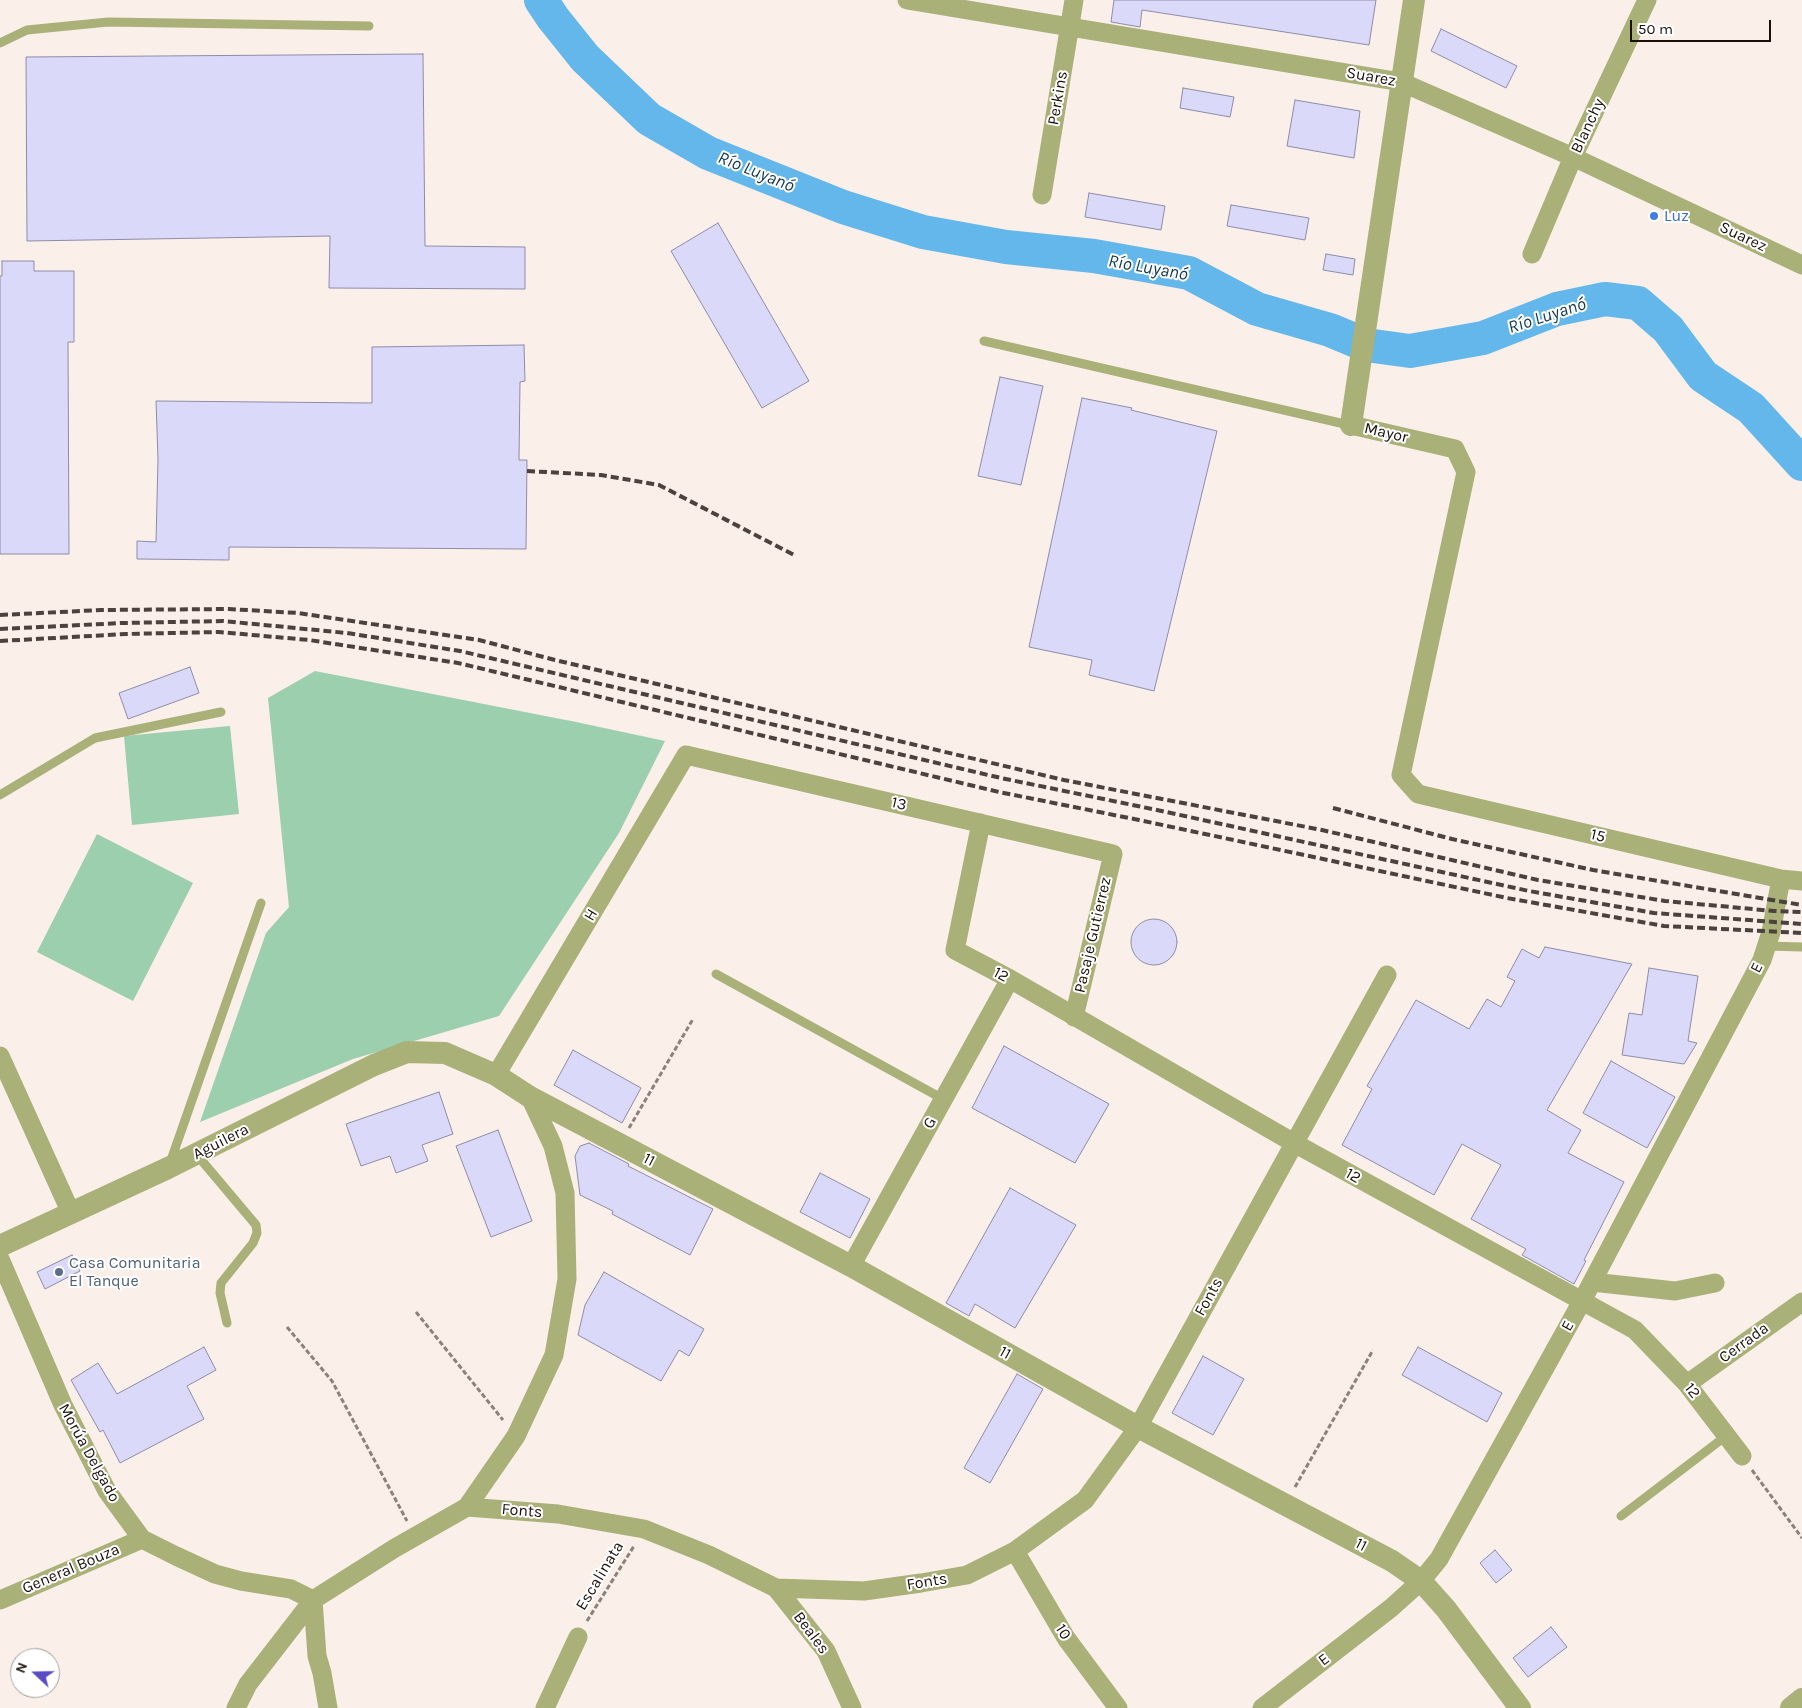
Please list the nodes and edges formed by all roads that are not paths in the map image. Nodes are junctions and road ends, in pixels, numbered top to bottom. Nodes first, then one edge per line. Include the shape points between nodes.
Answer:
1 (907, 0) edge
2 (1074, 0) edge
3 (1414, 0) edge
4 (1647, 0) edge
5 (369, 26) dead end
6 (1070, 26) junction
7 (0, 44) edge
8 (1401, 82) junction
9 (1573, 157) junction
10 (1042, 195) dead end
11 (1532, 254) dead end
12 (1802, 265) edge
13 (984, 341) dead end
14 (1351, 425) junction
15 (221, 712) dead end
16 (686, 754) joint
17 (1400, 775) joint
18 (0, 795) edge
19 (980, 823) junction
20 (1113, 854) joint
21 (1782, 879) junction
22 (1802, 881) edge
23 (261, 902) dead end
24 (1766, 946) junction
25 (1802, 948) edge
26 (716, 974) dead end
27 (1387, 975) dead end
28 (1010, 979) junction
29 (1074, 1016) junction
30 (445, 1053) joint
31 (0, 1056) edge
32 (496, 1075) junction
33 (530, 1097) junction
34 (943, 1099) junction
35 (1294, 1143) junction
36 (197, 1154) junction
37 (168, 1168) junction
38 (71, 1213) junction
39 (0, 1246) edge
40 (0, 1259) edge
41 (851, 1266) junction
42 (1592, 1282) junction
43 (1715, 1283) dead end
44 (1582, 1301) junction
45 (1802, 1302) edge
46 (227, 1322) dead end
47 (1687, 1384) junction
48 (1138, 1427) junction
49 (1726, 1436) junction
50 (1742, 1456) road end
51 (467, 1507) junction
52 (1621, 1516) dead end
53 (142, 1539) junction
54 (1015, 1551) junction
55 (1421, 1581) junction
56 (776, 1588) junction
57 (0, 1600) edge
58 (313, 1600) junction
59 (578, 1637) road end
60 (1802, 1699) edge
61 (236, 1708) edge
62 (328, 1708) edge
63 (545, 1708) edge
64 (852, 1708) edge
65 (1118, 1708) edge
66 (1262, 1708) edge
67 (1520, 1708) edge
68 (1790, 1708) edge

1 - 6 street, Suarez
2 - 6 street, Perkins
3 - 8 street, Mayor
4 - 9 street, Blanchy
5 - 7 lane via 108,22 27,30
6 - 8 street, Suarez
6 - 10 street, Perkins
8 - 9 street, Suarez
8 - 14 street, Mayor
9 - 11 street, Blanchy
9 - 12 street, Suarez
13 - 14 lane
14 - 17 street, Mayor via 1455,449 1466,472
15 - 18 lane via 95,738
16 - 19 street, 13
16 - 32 street, H
17 - 21 street, 15 via 1418,794
19 - 20 street, 13
19 - 28 street, 12 via 954,950
20 - 29 street, Pasaje Gutierrez
21 - 22 street, 15
21 - 24 street, E
23 - 37 lane
24 - 25 lane
24 - 42 street, E via 1762,960
26 - 34 lane
27 - 35 street, Fonts
28 - 29 street, 12
28 - 34 street, G
29 - 35 street, 12
30 - 32 street, 11
30 - 36 street, Aguilera via 407,1052
31 - 38 street
32 - 33 street, 11
33 - 41 street, 11
33 - 51 street via 553,1146 565,1193 567,1279 554,1355 516,1436
34 - 41 street, G
35 - 44 street, 12
35 - 48 street, Fonts
36 - 37 street, Aguilera
36 - 46 lane via 256,1225 253,1244 221,1283 220,1293
37 - 38 street, Aguilera
38 - 39 street, Aguilera
40 - 53 street, Morúa Delgado via 63,1405 107,1492
41 - 48 street, 11
42 - 43 street via 1675,1291
42 - 44 street, E
44 - 47 street, 12 via 1635,1330
44 - 55 street, E via 1440,1559
45 - 47 street, Cerrada
47 - 49 street, 12
48 - 54 street, Fonts via 1085,1500
48 - 55 street, 11 via 1392,1561
49 - 50 street, 12
49 - 52 lane
51 - 56 street, Fonts via 558,1514 644,1529 709,1554
51 - 58 street
53 - 57 street, General Bouza
53 - 58 street, Morúa Delgado via 215,1574 291,1589
54 - 56 street, Fonts via 967,1575 921,1583 864,1591
54 - 65 street, 10 via 1066,1638
55 - 66 street, E
55 - 67 street, 11 via 1446,1609
56 - 64 street, Beales via 826,1651
58 - 61 street via 248,1684
58 - 62 street via 317,1656
59 - 63 street
60 - 68 street

